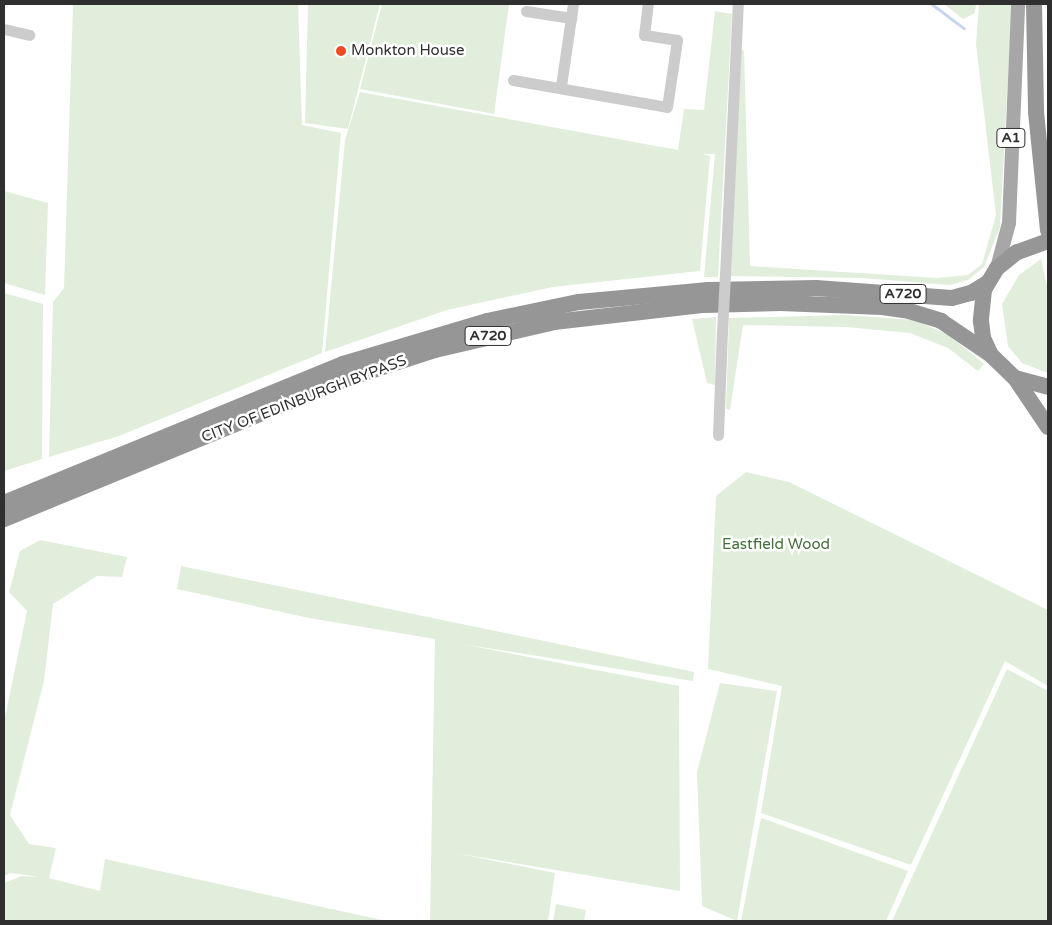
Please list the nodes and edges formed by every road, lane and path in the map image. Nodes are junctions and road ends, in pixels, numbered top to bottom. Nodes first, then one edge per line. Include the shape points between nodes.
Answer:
1 (573, 4) edge
2 (648, 4) edge
3 (738, 4) edge
4 (1018, 4) edge
5 (1034, 4) edge
6 (526, 11) dead end
7 (571, 18) junction
8 (4, 29) edge
9 (30, 35) dead end
10 (513, 80) dead end
11 (561, 86) junction
12 (1047, 224) edge
13 (1048, 241) edge
14 (997, 268) junction
15 (987, 283) junction
16 (991, 355) junction
17 (1015, 378) junction
18 (1048, 387) edge
19 (1048, 427) edge
20 (718, 434) dead end
21 (52, 499) junction
22 (8, 501) edge
23 (4, 519) edge
24 (4, 526) edge

1 - 7 street
2 - 11 street via 644,35 677,40 667,106
3 - 20 street, bridge
4 - 14 main road, A1 via 1013,60 1010,223
5 - 12 highway, A1 via 1036,112
6 - 7 street
7 - 11 street
8 - 9 street
10 - 11 street
13 - 14 highway via 1017,252
14 - 15 highway
15 - 16 highway via 981,321 983,338
15 - 22 highway, CITY OF EDINBURGH BYPASS / A720 via 971,293 952,298 831,289 747,288 624,297 514,315 414,340 343,364
16 - 17 highway, CITY OF EDINBURGH BYPASS
16 - 21 highway, CITY OF EDINBURGH BYPASS / A720 via 941,321 882,307 780,303 704,305 589,317 481,338 394,362 277,406
17 - 18 highway
17 - 19 highway, CITY OF EDINBURGH BYPASS
21 - 23 highway, CITY OF EDINBURGH BYPASS / A720
21 - 24 highway

